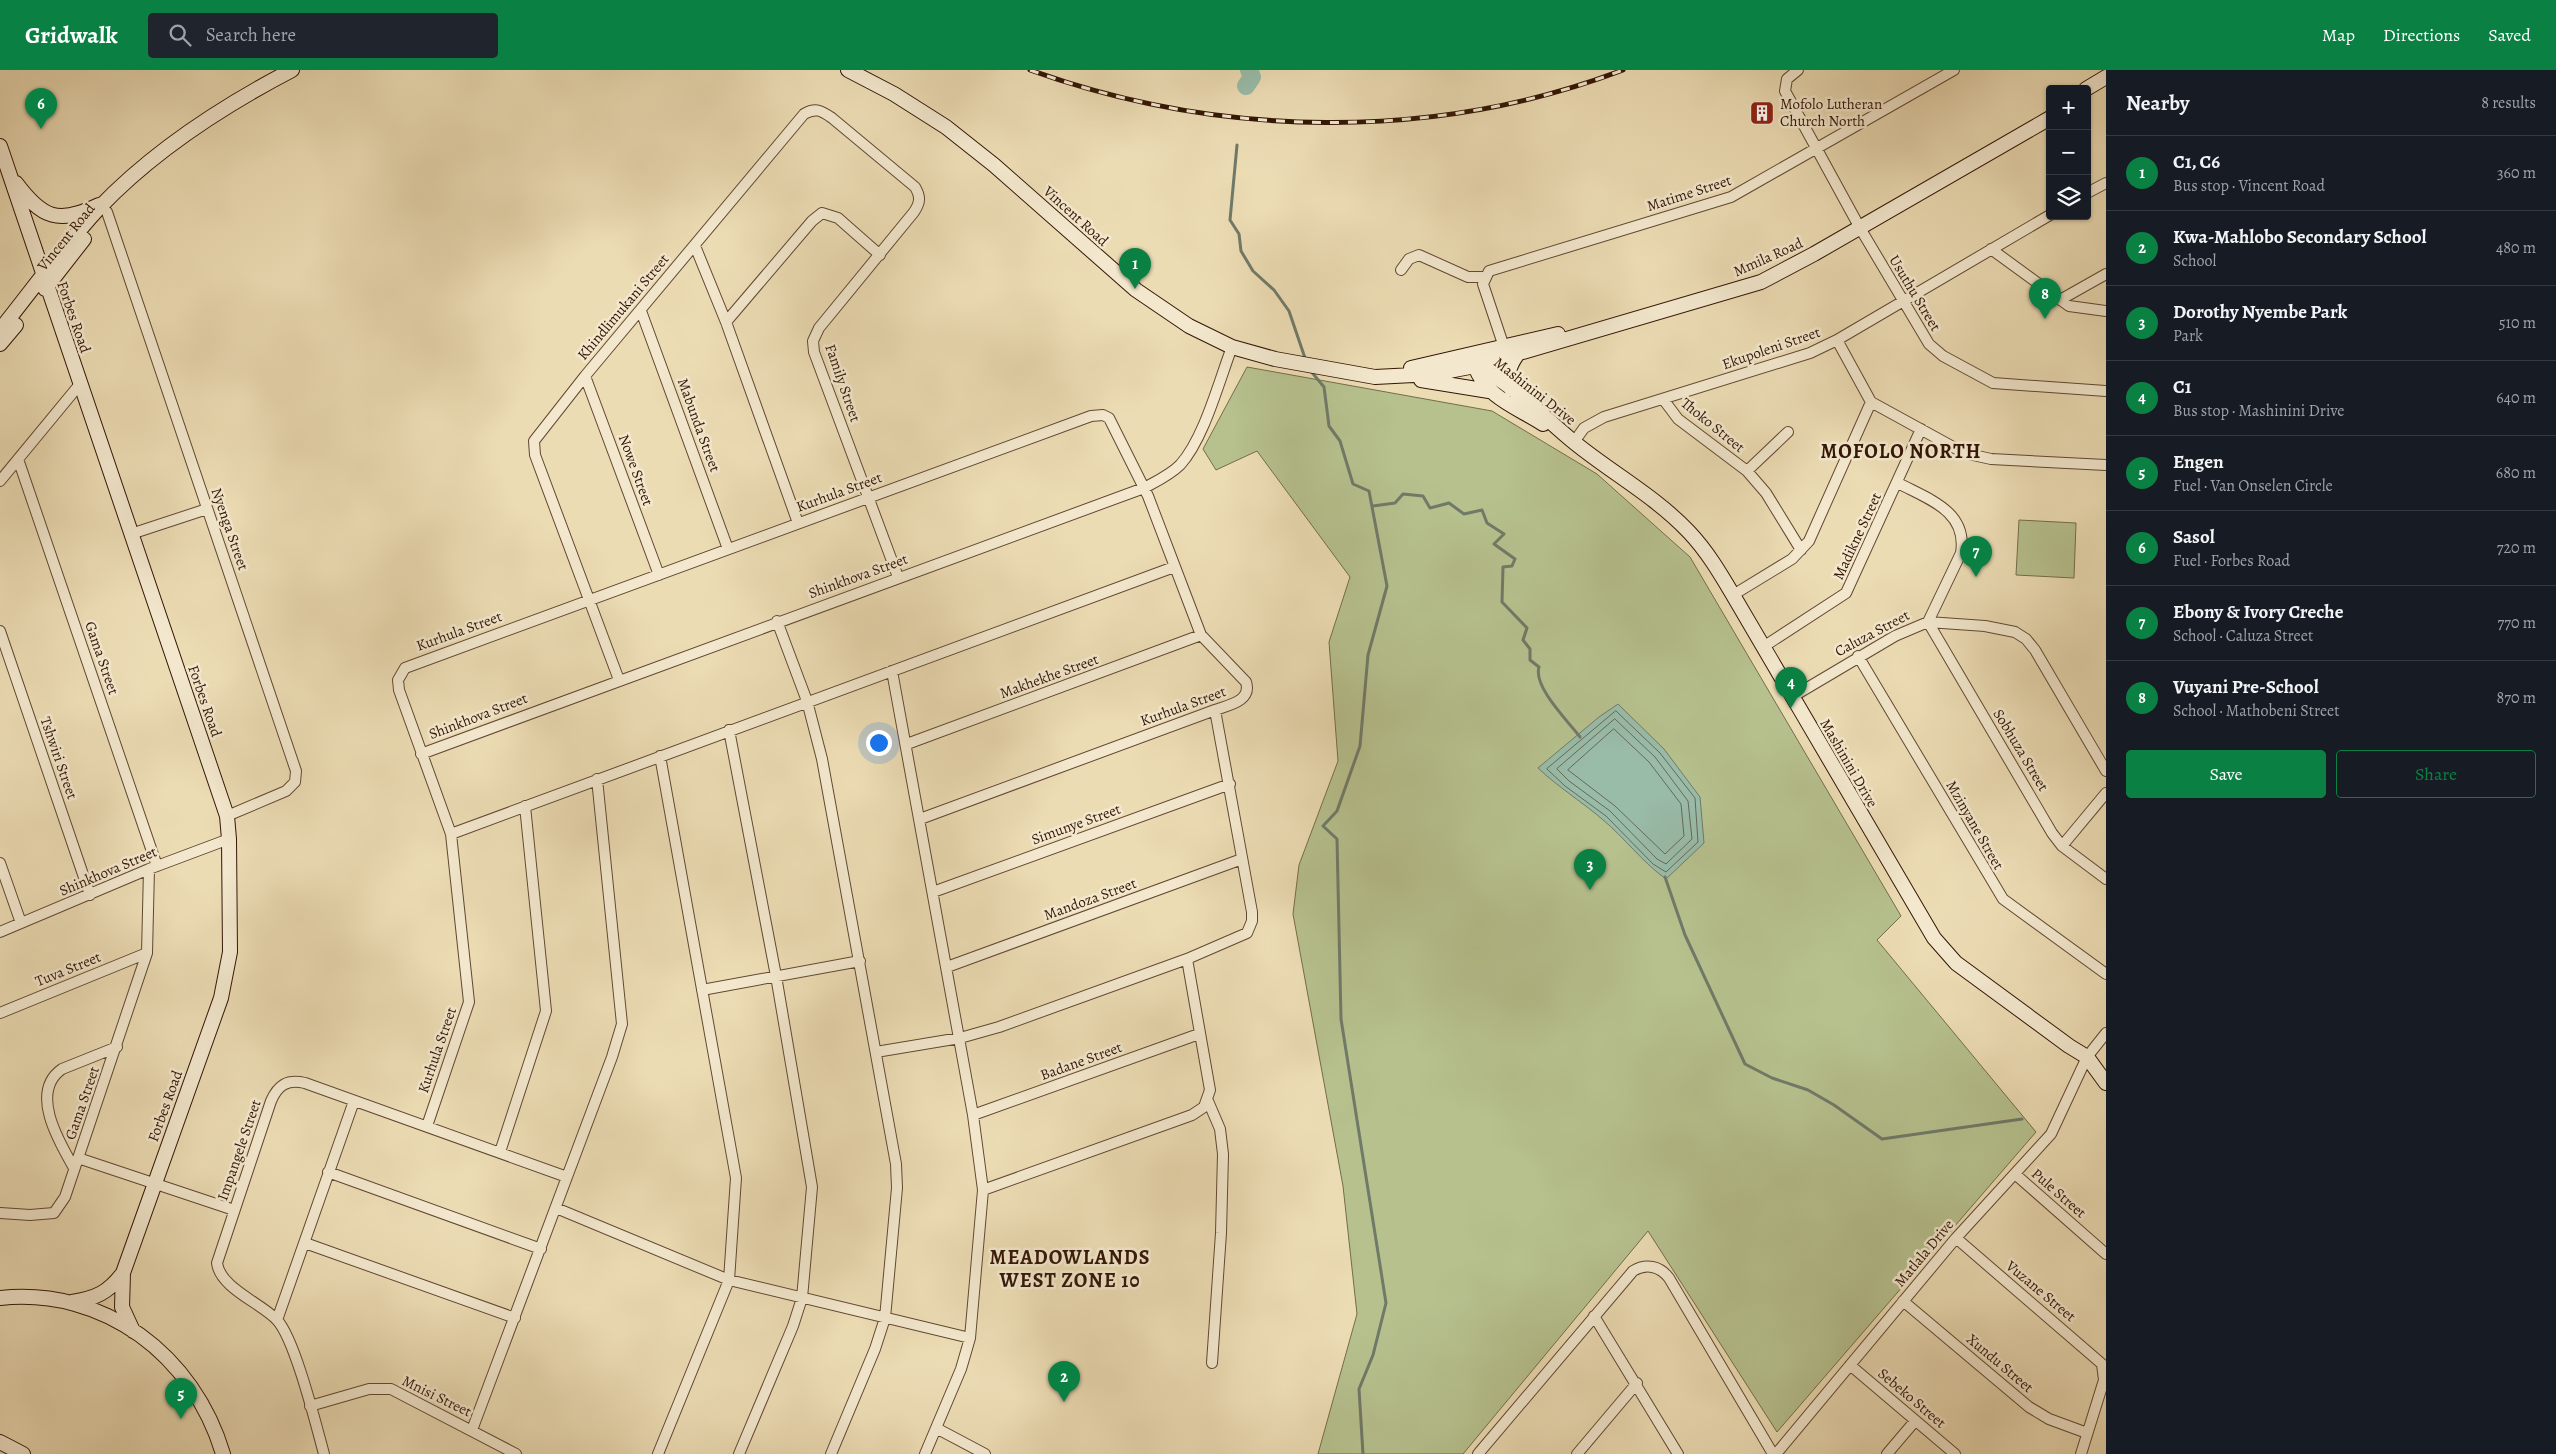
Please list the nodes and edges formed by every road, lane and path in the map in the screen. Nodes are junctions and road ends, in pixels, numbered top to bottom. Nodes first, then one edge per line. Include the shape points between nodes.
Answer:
1 (292, 70) edge
2 (848, 70) edge
3 (1798, 70) edge
4 (1954, 70) edge
5 (2106, 77) edge
6 (2106, 85) edge
7 (2091, 86) edge
8 (2091, 94) edge
9 (2046, 112) edge
10 (2046, 120) edge
11 (0, 146) edge
12 (1815, 150) junction
13 (8, 172) junction
14 (2106, 183) edge
15 (2091, 192) edge
16 (919, 196) joint
17 (106, 207) junction
18 (2046, 217) edge
19 (1858, 225) junction
20 (695, 246) junction
21 (1991, 249) junction
22 (880, 255) junction
23 (1401, 270) dead end
24 (2106, 274) edge
25 (1484, 277) junction
26 (45, 282) junction
27 (1701, 297) junction
28 (2060, 300) junction
29 (1902, 301) junction
30 (641, 311) junction
31 (2106, 311) edge
32 (726, 322) junction
33 (0, 330) edge
34 (1837, 340) junction
35 (0, 344) edge
36 (1232, 347) junction
37 (1504, 347) junction
38 (1483, 352) junction
39 (1517, 355) junction
40 (1475, 366) junction
41 (1412, 368) junction
42 (1353, 372) junction
43 (585, 376) junction
44 (1400, 377) junction
45 (80, 384) junction
46 (1511, 389) junction
47 (1488, 391) junction
48 (2106, 391) edge
49 (1663, 399) junction
50 (1871, 402) junction
51 (1922, 429) junction
52 (1788, 432) dead end
53 (1574, 442) junction
54 (18, 459) junction
55 (2106, 465) edge
56 (1748, 471) junction
57 (0, 481) edge
58 (1898, 483) junction
59 (1144, 488) junction
60 (868, 497) junction
61 (207, 509) junction
62 (798, 523) junction
63 (131, 534) junction
64 (728, 549) junction
65 (1801, 550) junction
66 (1174, 567) junction
67 (659, 575) junction
68 (898, 577) junction
69 (1733, 595) junction
70 (590, 600) junction
71 (777, 621) junction
72 (1928, 622) junction
73 (0, 631) edge
74 (1201, 635) junction
75 (1763, 647) junction
76 (1858, 656) junction
77 (892, 671) junction
78 (619, 680) junction
79 (1792, 697) junction
80 (808, 701) junction
81 (1215, 710) junction
82 (729, 730) junction
83 (906, 744) junction
84 (422, 754) junction
85 (660, 756) junction
86 (2106, 771) edge
87 (597, 779) junction
88 (1230, 784) junction
89 (2106, 792) edge
90 (525, 806) junction
91 (227, 816) junction
92 (920, 819) junction
93 (451, 834) junction
94 (229, 839) junction
95 (2062, 846) junction
96 (1242, 859) junction
97 (0, 863) edge
98 (153, 868) junction
99 (2106, 879) edge
100 (933, 892) junction
101 (90, 895) junction
102 (22, 924) junction
103 (0, 932) edge
104 (148, 953) junction
105 (1187, 959) junction
106 (860, 961) junction
107 (947, 967) junction
108 (2106, 974) edge
109 (776, 976) junction
110 (702, 990) junction
111 (0, 1013) edge
112 (2106, 1033) edge
113 (1199, 1034) junction
114 (960, 1038) junction
115 (117, 1047) junction
116 (876, 1052) junction
117 (2085, 1061) junction
118 (2106, 1083) edge
119 (2106, 1095) edge
120 (354, 1101) junction
121 (1208, 1101) junction
122 (973, 1115) junction
123 (427, 1126) junction
124 (500, 1152) junction
125 (76, 1163) junction
126 (328, 1172) junction
127 (2015, 1174) junction
128 (567, 1177) junction
129 (154, 1184) junction
130 (983, 1190) junction
131 (556, 1208) junction
132 (234, 1210) junction
133 (0, 1213) edge
134 (1956, 1238) junction
135 (305, 1243) junction
136 (541, 1249) junction
137 (2106, 1254) edge
138 (123, 1273) junction
139 (729, 1280) junction
140 (0, 1298) edge
141 (802, 1298) junction
142 (1903, 1301) junction
143 (69, 1302) junction
144 (1594, 1316) junction
145 (515, 1318) junction
146 (885, 1318) junction
147 (276, 1320) junction
148 (133, 1331) junction
149 (970, 1338) junction
150 (1212, 1363) dead end
151 (1850, 1365) junction
152 (1637, 1383) junction
153 (310, 1406) junction
154 (1915, 1421) junction
155 (936, 1428) junction
156 (472, 1430) junction
157 (2087, 1433) junction
158 (0, 1442) edge
159 (1675, 1452) edge
160 (23, 1454) edge
161 (223, 1454) edge
162 (324, 1454) edge
163 (516, 1454) edge
164 (658, 1454) edge
165 (739, 1454) edge
166 (831, 1454) edge
167 (925, 1454) edge
168 (985, 1454) edge
169 (1478, 1454) edge
170 (1577, 1454) edge
171 (1774, 1454) edge
172 (1887, 1454) edge
173 (1955, 1454) edge
174 (2081, 1454) edge

1 - 17 street, Vincent Road via 217,112 135,172
2 - 36 street, Vincent Road via 894,94 953,132 1136,290 1189,326
3 - 12 street, Usuthu Street via 1787,79 1785,91
4 - 12 street, Matime Street
5 - 7 street
6 - 8 street
9 - 19 street, Mmila Road
10 - 19 street, Mmila Road
11 - 13 street, Forbes Road
12 - 19 street, Usuthu Street
12 - 25 street, Matime Street via 1731,196 1496,268
13 - 17 street via 36,206 50,215 76,215
13 - 26 street, Forbes Road
14 - 15 street
16 - 20 street, Khindlimukani Street via 915,187 832,118 823,111 811,110 804,114
16 - 22 street, Family Street via 914,212
17 - 26 street, Vincent Road
17 - 61 street, Nyenga Street
18 - 21 street, Ekupoleni Street
19 - 27 street, Mmila Road via 1762,282
19 - 29 street, Usuthu Street
20 - 30 street, Khindlimukani Street
20 - 32 street
21 - 28 street
21 - 29 street, Ekupoleni Street
22 - 32 street via 838,218 822,213
22 - 60 street, Family Street via 819,328 814,341 814,352
23 - 25 street via 1409,259 1419,255 1468,277
24 - 28 street
25 - 37 street via 1483,284
26 - 33 street, Vincent Road
26 - 35 street, Vincent Road
26 - 45 street, Forbes Road
27 - 37 street, Mmila Road
27 - 39 street, Mmila Road
28 - 31 street via 2076,309
29 - 34 street, Ekupoleni Street
29 - 48 street, Usuthu Street via 1929,344 1984,380 2004,385
30 - 43 street, Khindlimukani Street
30 - 64 street, Mabunda Street
32 - 62 street
34 - 49 street, Ekupoleni Street via 1790,360
34 - 50 street
36 - 42 street, Vincent Road via 1276,360
36 - 59 street, Shinkhova Street via 1192,449 1173,471
37 - 38 street, Mmila Road
38 - 40 street, Mashinini Drive
38 - 41 street, Vincent Road
39 - 40 street, Mmila Road
39 - 46 street via 1508,371
40 - 41 street, Mashinini Drive
40 - 44 street, Vincent Road
40 - 46 street, Mashinini Drive
40 - 47 street, Mashinini Drive
41 - 42 street, Vincent Road
42 - 44 street, Vincent Road via 1375,377
43 - 67 street, Nowe Street
43 - 70 street, Khindlimukani Street via 537,435 534,447
44 - 47 street
45 - 54 street
45 - 63 street, Forbes Road
46 - 53 street, Mashinini Drive
47 - 53 street, Mashinini Drive
49 - 53 street, Ekupoleni Street via 1595,421 1584,428
49 - 56 street, Thoko Street via 1678,419
50 - 51 street
50 - 65 street via 1809,541
51 - 55 street via 1979,458
51 - 58 street, Madikne Street
52 - 56 street, Thoko Street
53 - 69 street, Mashinini Drive via 1688,531
54 - 57 street
54 - 98 street, Gama Street
56 - 65 street, Thoko Street via 1766,493
58 - 72 street via 1942,507 1952,515 1961,531 1961,553
58 - 75 street, Madikne Street via 1846,593
59 - 60 street, Kurhula Street via 1113,422 1097,415
59 - 66 street, Kurhula Street
59 - 68 street, Shinkhova Street
60 - 62 street, Kurhula Street
60 - 68 street, Family Street
61 - 63 street
61 - 91 street, Nyenga Street via 296,778 286,791
62 - 64 street, Kurhula Street
63 - 91 street, Forbes Road
64 - 67 street, Kurhula Street
65 - 69 street
66 - 74 street, Kurhula Street
66 - 77 street
67 - 70 street, Kurhula Street
68 - 71 street, Shinkhova Street
69 - 75 street, Mashinini Drive
70 - 78 street, Khindlimukani Street
70 - 84 street, Kurhula Street via 405,668 398,680 399,690
71 - 78 street, Shinkhova Street
71 - 80 street
72 - 76 street, Caluza Street via 1901,632
72 - 86 street, Caluza Street via 1985,626 2015,632 2026,639
72 - 95 street, Sobhuza Street
73 - 101 street, Tshwiri Street
74 - 81 street, Kurhula Street via 1247,686 1242,700
74 - 83 street, Makhekhe Street
75 - 79 street, Mashinini Drive
76 - 79 street, Caluza Street
76 - 108 street, Mzinyane Street via 2003,899
77 - 80 street
77 - 83 street
78 - 84 street, Shinkhova Street
79 - 117 street, Mashinini Drive via 1934,938 1956,963
80 - 82 street
80 - 106 street
81 - 88 street
81 - 92 street, Kurhula Street
82 - 85 street
82 - 109 street
83 - 92 street
84 - 93 street, Kurhula Street
85 - 87 street
85 - 110 street
87 - 90 street
87 - 128 street via 622,1024
88 - 96 street
88 - 100 street, Simunye Street
89 - 95 street
90 - 93 street
90 - 124 street via 546,1011
91 - 94 street, Forbes Road
92 - 100 street
93 - 123 street, Kurhula Street via 469,1002
94 - 98 street, Shinkhova Street
94 - 129 street, Forbes Road via 230,952 226,983
95 - 99 street, Sobhuza Street
96 - 105 street via 1252,912 1250,927 1242,937
96 - 107 street, Mandoza Street
97 - 102 street
98 - 101 street, Shinkhova Street
98 - 104 street, Gama Street
100 - 107 street
101 - 102 street, Shinkhova Street
102 - 103 street, Shinkhova Street
104 - 111 street, Tuva Street
104 - 115 street, Gama Street
105 - 113 street
105 - 114 street
106 - 109 street
106 - 116 street
107 - 114 street
109 - 110 street
109 - 141 street via 811,1176
110 - 139 street via 736,1178
112 - 117 street, Matlala Drive
113 - 121 street via 1210,1090
113 - 122 street, Badane Street
114 - 116 street
114 - 122 street
115 - 125 street, Gama Street
115 - 125 street, Gama Street via 62,1069 47,1088 52,1122
116 - 146 street via 896,1164 897,1188
117 - 118 street
117 - 119 street
117 - 127 street, Matlala Drive via 2051,1134
120 - 123 street, Impangele Street
120 - 126 street
120 - 132 street, Impangele Street via 299,1082 287,1081 280,1086 271,1101
121 - 130 street via 1192,1115
121 - 150 street via 1220,1129 1223,1154
122 - 130 street
123 - 124 street, Impangele Street
124 - 128 street, Impangele Street
125 - 129 street
125 - 133 street, Gama Street via 65,1197 54,1212 30,1215
126 - 135 street
126 - 136 street
127 - 134 street, Matlala Drive
127 - 137 street, Pule Street
128 - 131 street
129 - 132 street
129 - 138 street, Forbes Road
130 - 149 street
131 - 136 street
131 - 139 street
132 - 147 street, Impangele Street via 217,1270
134 - 142 street, Matlala Drive
134 - 157 street, Vuzane Street via 2102,1364 2104,1380
135 - 145 street
135 - 147 street
136 - 145 street
138 - 143 street, Forbes Road via 104,1294
138 - 148 street, Forbes Road via 122,1306
139 - 141 street
139 - 164 street
140 - 143 street
141 - 146 street
141 - 165 street
142 - 151 street, Matlala Drive
142 - 157 street, Xundu Street via 2029,1407
143 - 148 street via 100,1312
144 - 152 street
144 - 169 street
144 - 171 street via 1639,1267 1649,1266 1664,1271
145 - 156 street
146 - 149 street
146 - 166 street
147 - 153 street via 288,1337
148 - 161 street via 168,1358 190,1383 212,1420
149 - 155 street via 961,1369
151 - 154 street, Sebeko Street
151 - 171 street, Matlala Drive
152 - 159 street
152 - 170 street
153 - 156 street, Mnisi Street via 381,1388 404,1394
153 - 162 street
154 - 172 street
154 - 173 street, Sebeko Street
155 - 167 street
155 - 168 street
156 - 163 street, Mnisi Street
157 - 174 street, Vuzane Street
158 - 160 street

